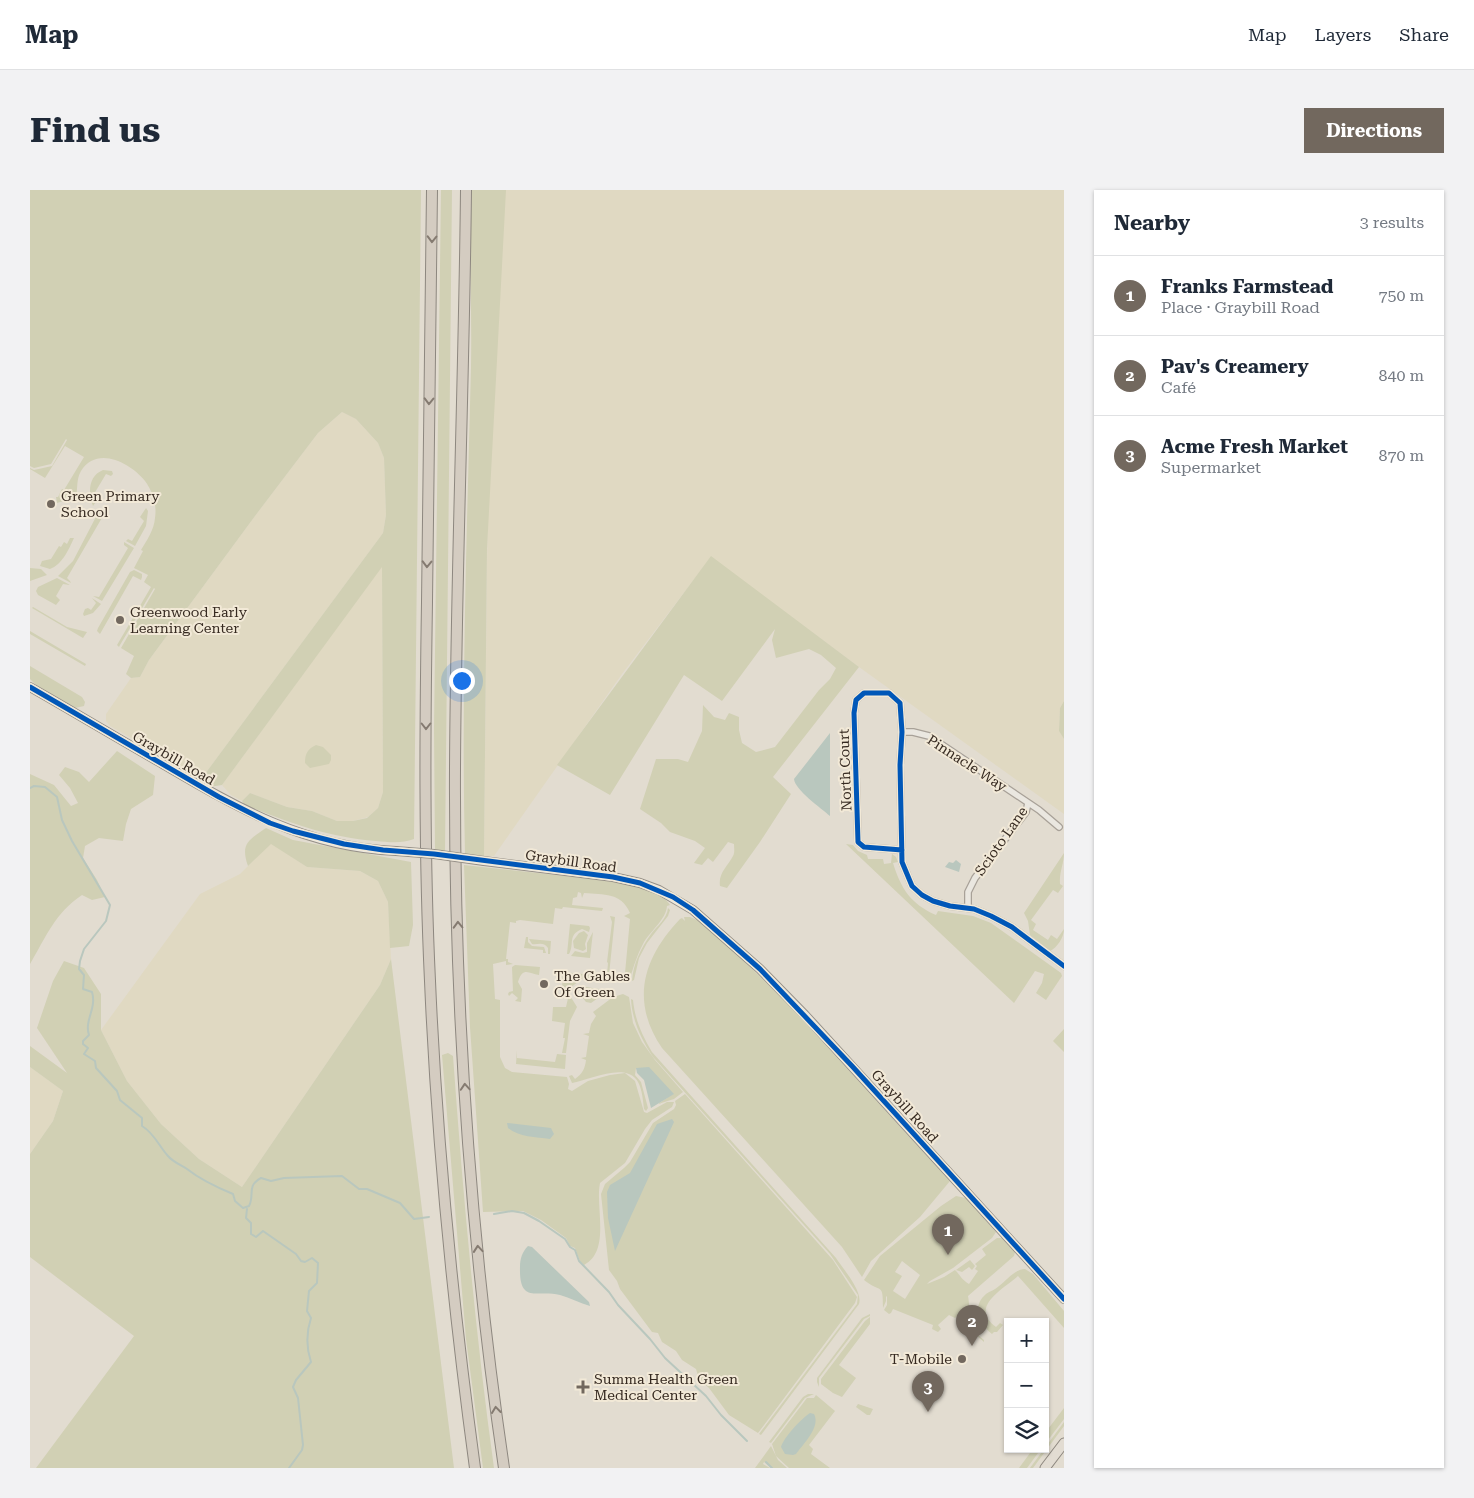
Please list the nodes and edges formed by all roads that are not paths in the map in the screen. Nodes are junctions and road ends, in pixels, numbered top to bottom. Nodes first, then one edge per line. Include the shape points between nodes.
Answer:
1 (432, 190) edge
2 (466, 190) edge
3 (30, 687) edge
4 (902, 732) junction
5 (1028, 803) junction
6 (1059, 827) dead end
7 (902, 850) junction
8 (968, 908) junction
9 (1064, 966) edge
10 (1064, 1299) edge
11 (1064, 1443) edge
12 (503, 1465) edge
13 (475, 1468) edge
14 (1045, 1468) edge

1 -> 13 highway via 426,709 430,978 446,1223
12 -> 2 highway via 472,1187 457,906 457,579
3 - 10 street, Graybill Road, bridge via 219,797 270,823 344,844 614,877 659,890 693,910 806,1015
4 - 5 street, Pinnacle Way via 929,736
4 - 7 street, North Court
4 - 7 street, North Court via 900,703 889,693 864,693 856,700 858,842 864,847
5 - 6 street, Pinnacle Way
5 - 8 street, Scioto Lane via 1026,812 975,878 968,892
7 - 8 street, North Court via 904,868 912,886 922,895 950,906
8 - 9 street, North Court via 1012,927
11 - 14 main road

